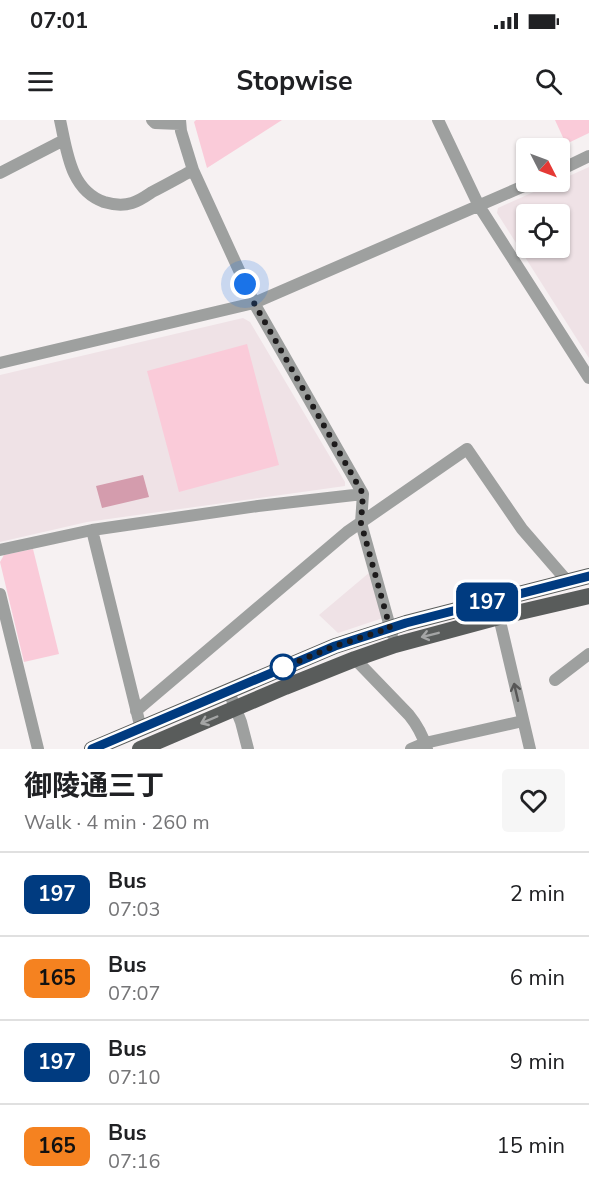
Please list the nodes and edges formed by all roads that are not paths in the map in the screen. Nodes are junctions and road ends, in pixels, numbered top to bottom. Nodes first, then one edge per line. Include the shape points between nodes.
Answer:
1 (72, 120) edge
2 (152, 120) edge
3 (438, 120) edge
4 (180, 122) edge
5 (62, 130) edge
6 (589, 156) edge
7 (570, 165) edge
8 (193, 170) junction
9 (0, 173) edge
10 (516, 190) edge
11 (479, 206) junction
12 (254, 303) junction
13 (0, 363) edge
14 (589, 378) edge
15 (363, 494) junction
16 (361, 523) junction
17 (92, 530) junction
18 (0, 550) edge
19 (589, 576) edge
20 (568, 582) junction
21 (0, 594) edge
22 (587, 600) edge
23 (499, 617) junction
24 (390, 628) junction
25 (395, 645) junction
26 (589, 654) edge
27 (355, 659) junction
28 (555, 680) dead end
29 (229, 692) junction
30 (236, 708) junction
31 (136, 711) junction
32 (523, 721) junction
33 (141, 729) junction
34 (426, 746) edge
35 (38, 749) edge
36 (92, 749) edge
37 (140, 749) edge
38 (248, 749) edge
39 (411, 749) edge
40 (530, 749) edge

1 - 5 street
2 - 4 street
3 - 11 street
4 - 8 street
5 - 8 street via 79,185 113,205 135,202
5 - 9 street
6 - 7 street
8 - 12 street
10 - 11 street
11 - 12 street
11 - 14 street
12 - 13 street
12 - 15 street
15 - 16 street
15 - 17 street
16 - 20 street via 467,449 522,529
16 - 24 street
16 - 31 street
17 - 18 street
17 - 31 street
19 - 20 main road
20 - 24 main road
21 - 35 street
22 - 23 main road
23 -> 25 main road
32 -> 23 street
24 - 25 street
24 - 29 main road via 335,646
25 - 27 main road
26 - 28 street
27 - 30 main road
27 - 34 street via 417,724
29 - 30 street
29 - 33 main road
30 -> 37 main road
30 - 38 street
31 - 33 street
32 - 34 street
32 - 40 street
33 - 36 main road
34 - 39 street

